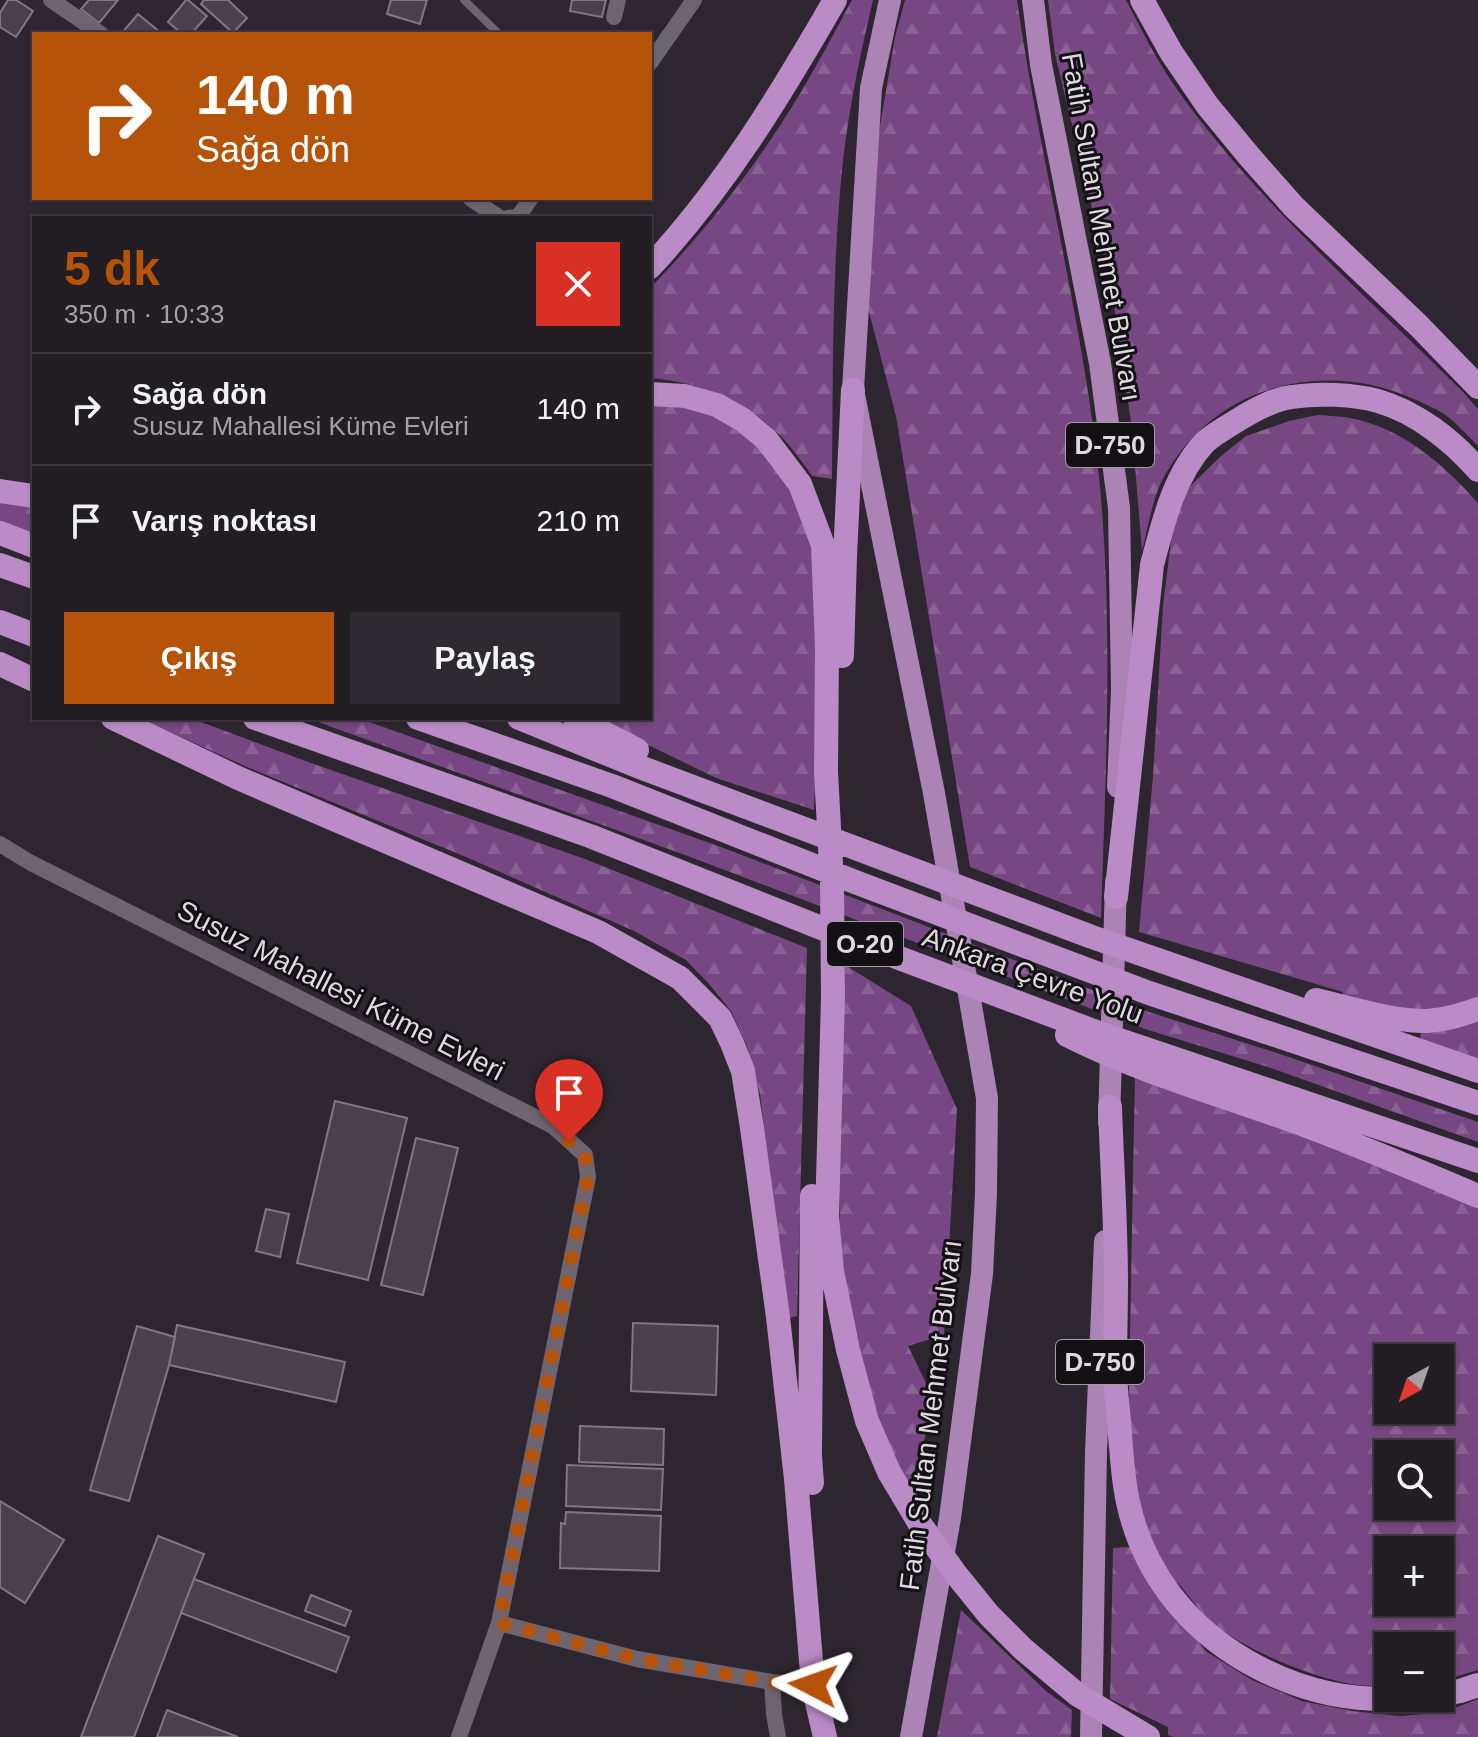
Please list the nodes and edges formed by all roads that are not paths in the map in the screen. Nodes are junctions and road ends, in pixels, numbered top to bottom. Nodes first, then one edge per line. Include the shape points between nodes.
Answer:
1 (51, 0) edge
2 (464, 0) edge
3 (618, 0) edge
4 (694, 0) edge
5 (835, 0) edge
6 (890, 0) edge
7 (1033, 0) edge
8 (1142, 0) edge
9 (614, 17) dead end
10 (98, 32) edge
11 (497, 32) edge
12 (652, 60) edge
13 (473, 200) edge
14 (497, 216) edge
15 (652, 265) edge
16 (1478, 387) edge
17 (853, 390) junction
18 (652, 394) edge
19 (1478, 470) edge
20 (0, 491) edge
21 (32, 496) edge
22 (0, 533) edge
23 (32, 545) edge
24 (0, 565) edge
25 (32, 576) edge
26 (0, 622) edge
27 (32, 634) edge
28 (0, 664) edge
29 (32, 679) edge
30 (117, 720) edge
31 (261, 720) edge
32 (424, 720) edge
33 (524, 720) edge
34 (579, 720) edge
35 (833, 773) junction
36 (0, 844) edge
37 (925, 874) junction
38 (1116, 897) junction
39 (1092, 937) junction
40 (950, 976) junction
41 (827, 997) junction
42 (1478, 1009) edge
43 (1478, 1071) edge
44 (1478, 1103) edge
45 (1110, 1107) junction
46 (1478, 1161) edge
47 (1478, 1196) edge
48 (499, 1623) junction
49 (772, 1682) junction
50 (813, 1685) junction
51 (1478, 1685) edge
52 (1454, 1692) edge
53 (1374, 1699) edge
54 (459, 1737) edge
55 (778, 1737) edge
56 (825, 1737) edge
57 (833, 1737) edge
58 (911, 1737) edge
59 (1091, 1737) edge
60 (1148, 1737) edge

1 - 10 street
2 - 11 lane
3 - 9 street
4 - 12 street
5 - 15 highway via 768,113
6 - 17 highway via 871,88
7 - 38 highway, Fatih Sultan Mehmet Bulvarı / D-750 via 1100,363 1119,508 1122,689
8 - 16 highway via 1207,105 1249,156
13 - 14 street
17 - 35 highway
17 - 58 highway, Fatih Sultan Mehmet Bulvarı via 934,793 987,1098 982,1274 950,1518
18 - 35 highway via 717,405 743,420 766,439 800,484 823,545
19 - 38 highway via 1410,414 1377,400 1336,395 1289,397 1257,409 1207,441 1175,492 1152,565
20 - 21 highway
22 - 23 highway
24 - 25 highway
26 - 27 highway
28 - 29 highway
30 - 50 highway via 238,778 598,932 680,978 720,1018 743,1071 755,1144 796,1479
31 - 40 highway, Ankara Çevre Yolu / O-20 via 590,836
32 - 44 highway, Ankara Çevre Yolu / O-20 via 612,786 1149,993
33 - 37 highway
34 - 37 highway via 716,787 808,820
35 - 41 highway
36 - 48 street, Susuz Mahallesi Küme Evleri via 553,1126 585,1155 588,1177
37 - 39 highway
38 - 45 highway, D-750
39 - 42 highway via 1370,1013 1424,1021
39 - 43 highway
40 - 46 highway, Ankara Çevre Yolu / O-20 via 1099,1033
40 - 47 highway via 1102,1053 1300,1123
41 - 57 highway via 812,1218 810,1456
41 - 60 highway via 832,1271 867,1421 889,1472 920,1524 989,1615 1078,1695
45 - 53 highway via 1115,1371 1124,1475 1137,1532 1164,1587 1206,1634 1298,1686
45 - 59 highway, D-750
48 - 49 street via 637,1659
48 - 54 street, Susuz Mahallesi Küme Evleri
49 - 50 street
49 - 55 street
50 - 56 highway
51 - 52 highway

